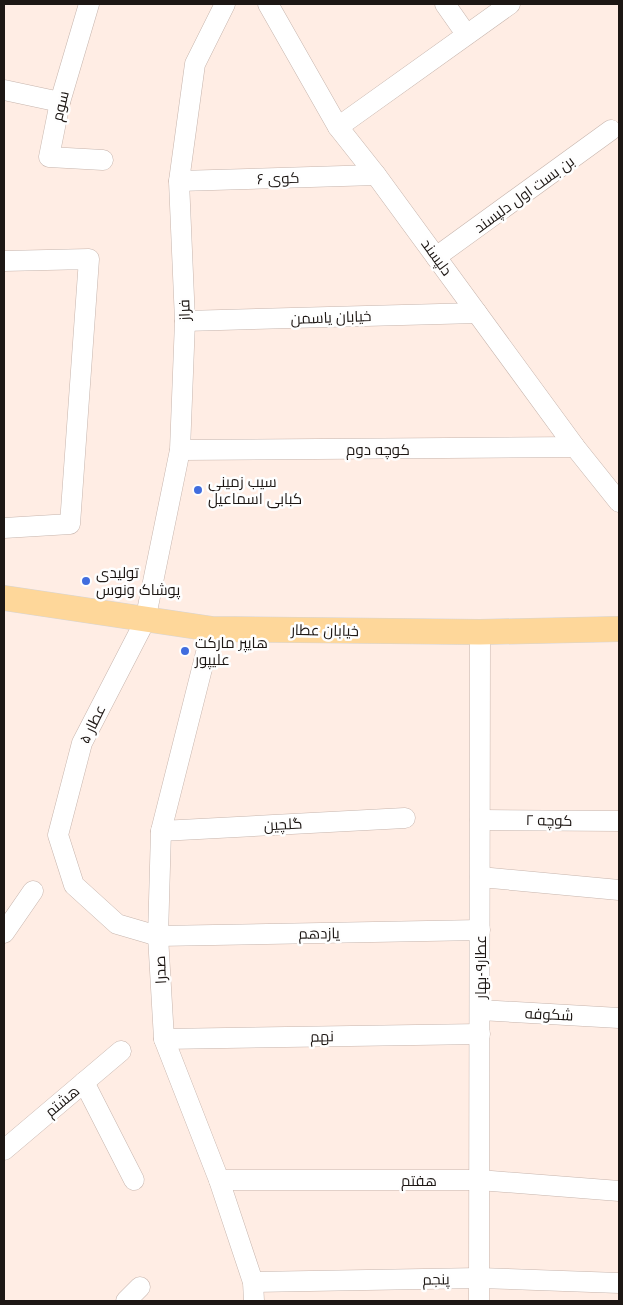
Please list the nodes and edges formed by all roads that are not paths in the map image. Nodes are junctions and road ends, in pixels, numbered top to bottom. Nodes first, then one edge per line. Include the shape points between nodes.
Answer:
1 (89, 4) edge
2 (225, 4) edge
3 (268, 4) edge
4 (445, 4) edge
5 (510, 4) edge
6 (466, 34) junction
7 (4, 90) edge
8 (60, 102) junction
9 (338, 127) junction
10 (611, 130) dead end
11 (102, 160) dead end
12 (376, 175) junction
13 (179, 181) junction
14 (436, 257) junction
15 (4, 261) edge
16 (477, 313) junction
17 (185, 321) junction
18 (575, 447) junction
19 (180, 450) junction
20 (619, 502) edge
21 (4, 528) edge
22 (4, 598) edge
23 (145, 621) junction
24 (212, 629) junction
25 (619, 629) edge
26 (480, 632) junction
27 (405, 818) dead end
28 (480, 820) junction
29 (619, 821) edge
30 (161, 831) junction
31 (58, 835) joint
32 (480, 877) junction
33 (619, 890) edge
34 (33, 891) dead end
35 (480, 930) junction
36 (4, 933) edge
37 (158, 936) junction
38 (480, 1010) junction
39 (619, 1018) edge
40 (480, 1034) junction
41 (164, 1039) junction
42 (121, 1051) dead end
43 (84, 1082) junction
44 (4, 1150) edge
45 (134, 1180) dead end
46 (219, 1180) junction
47 (480, 1180) junction
48 (619, 1191) edge
49 (479, 1278) junction
50 (619, 1283) edge
51 (254, 1292) edge
52 (480, 1301) edge

1 - 8 street, سوم
2 - 13 street, فراز via 195,64
3 - 9 street, دلپسند
4 - 6 street
5 - 6 street
6 - 9 street
7 - 8 street
8 - 11 street, سوم via 49,157
9 - 12 street, دلپسند
10 - 14 street, بن بست اول دلپسند
12 - 13 street, کوی ۶
12 - 14 street, دلپسند
13 - 17 street, فراز
14 - 16 street, دلپسند
15 - 21 street via 89,259 70,524
16 - 17 street, خیابان یاسمن
16 - 18 street, دلپسند
17 - 19 street, فراز
18 - 19 street, کوچه دوم
18 - 20 street, دلپسند
19 - 23 street, فراز
22 - 23 main road, خیابان عطار
23 - 24 main road, خیابان عطار
23 - 31 street, عطار ۵ via 82,743
24 - 26 main road, خیابان عطار
24 - 30 street, صدرا
25 - 26 main road, خیابان عطار
26 - 28 street, عطار۹-بهار
27 - 30 street, گلچین
28 - 29 street, کوچه ۲
28 - 32 street, عطار۹-بهار
30 - 37 street, صدرا
31 - 37 street, یازدهم via 74,886 117,924
32 - 33 street
32 - 35 street, عطار۹-بهار
34 - 36 street
35 - 37 street, یازدهم
35 - 38 street, عطار۹-بهار
37 - 41 street, صدرا
38 - 39 street, شکوفه
38 - 40 street, عطار۹-بهار
40 - 41 street, نهم
40 - 47 street, عطار۹-بهار
41 - 46 street, صدرا
42 - 43 street, هشتم
43 - 44 street, هشتم
43 - 45 street
46 - 47 street, هفتم
46 - 51 street, صدرا
47 - 48 street, هفتم
47 - 49 street, عطار۹-بهار
49 - 50 street, پنجم
49 - 51 street, پنجم
49 - 52 street, عطار۹-بهار

